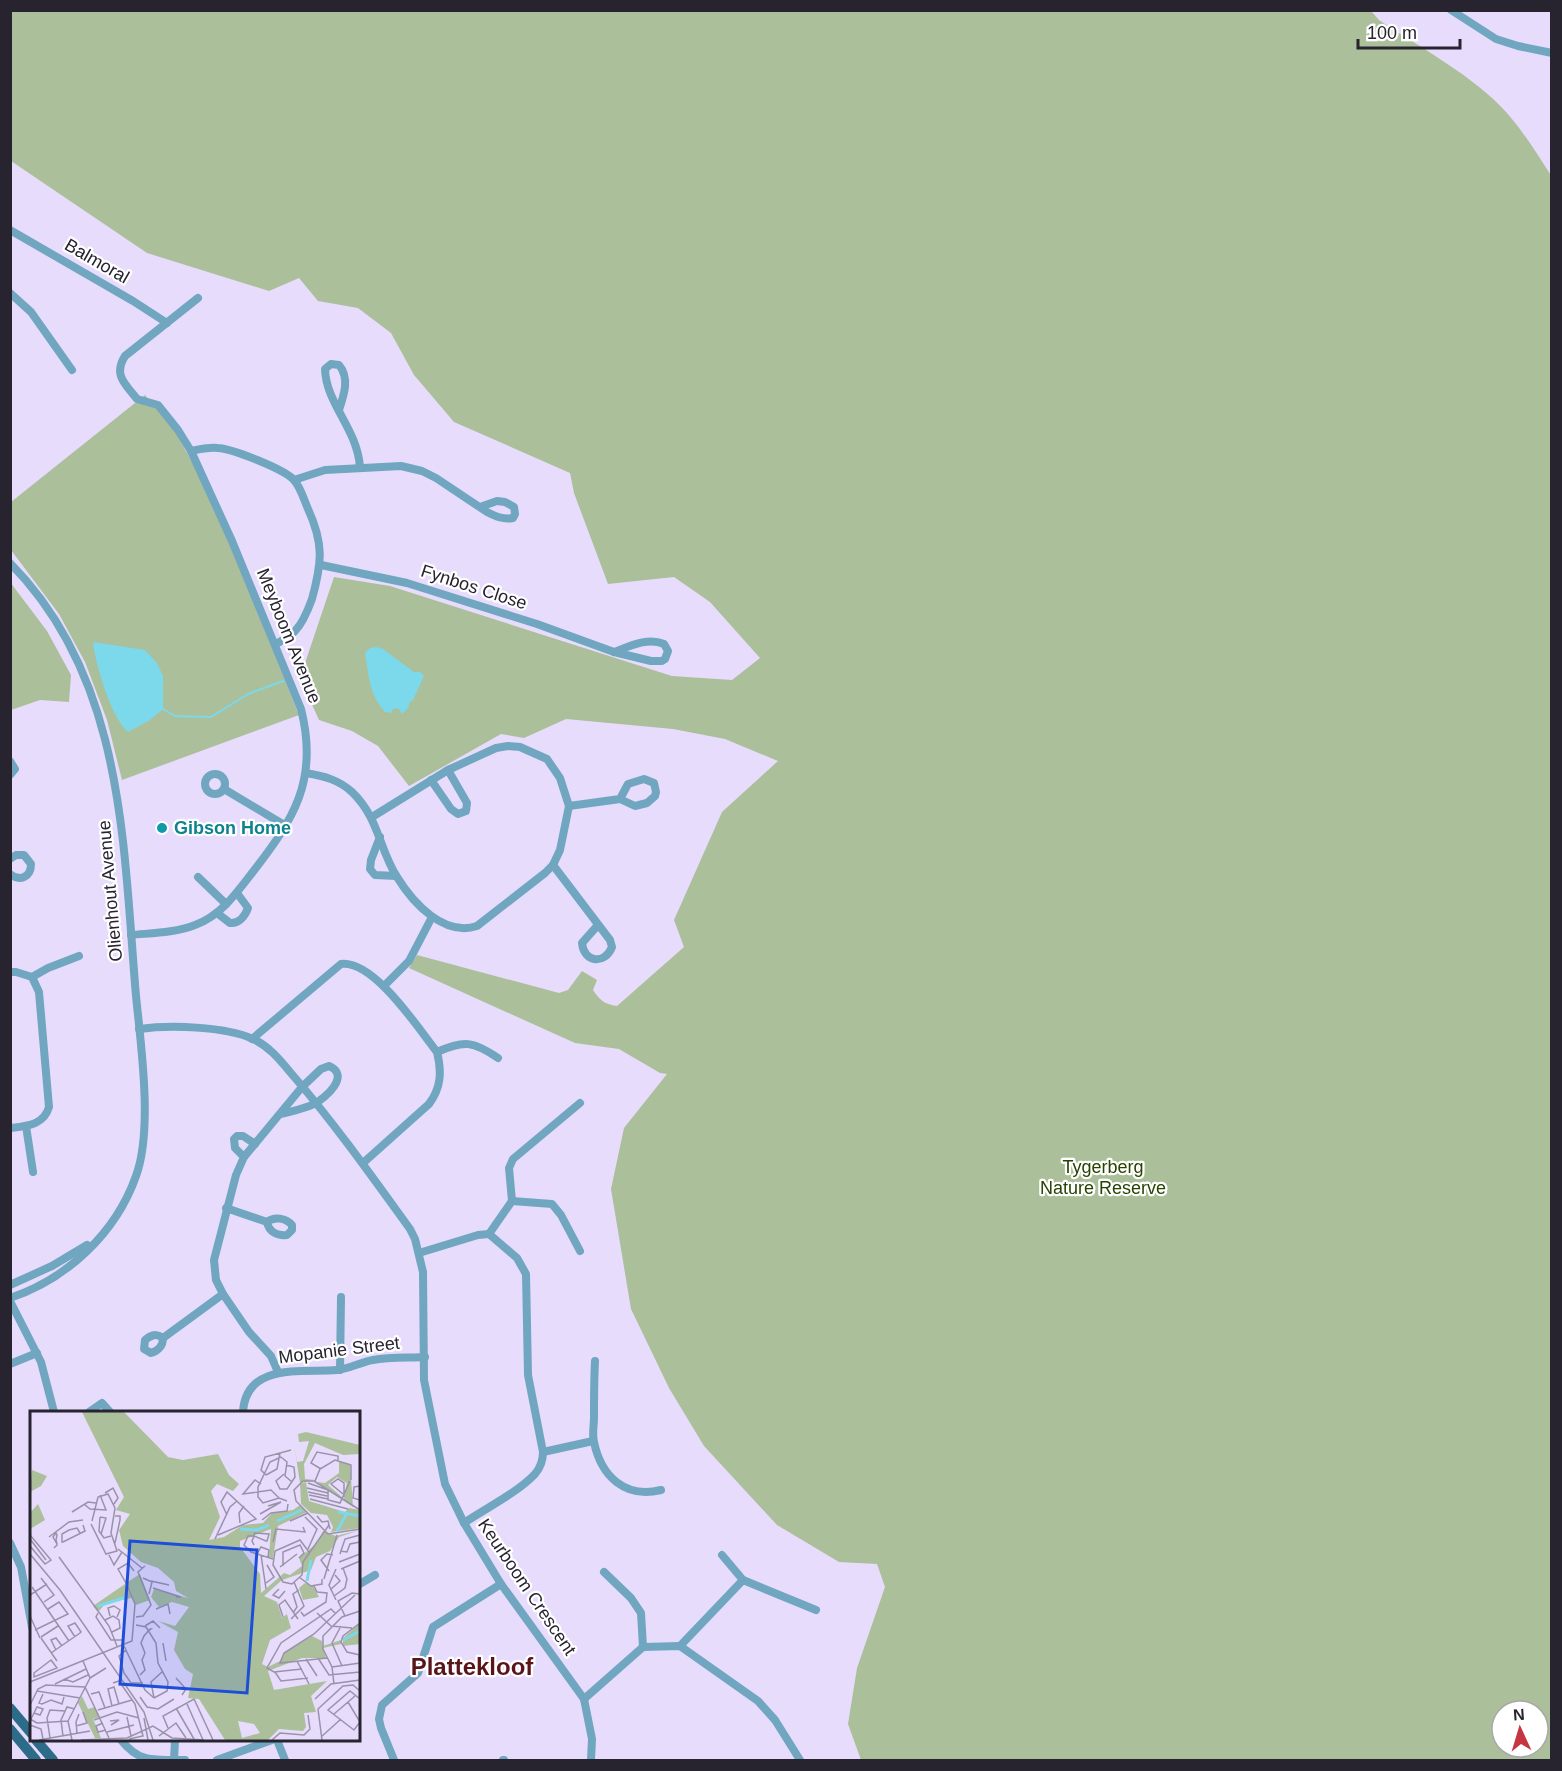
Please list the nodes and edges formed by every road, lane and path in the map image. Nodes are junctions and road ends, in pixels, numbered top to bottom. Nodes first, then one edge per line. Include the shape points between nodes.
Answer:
1 (1452, 10) edge
2 (1551, 53) edge
3 (10, 230) edge
4 (10, 293) edge
5 (198, 298) dead end
6 (166, 323) junction
7 (72, 370) dead end
8 (339, 410) junction
9 (190, 452) junction
10 (360, 467) junction
11 (294, 480) junction
12 (480, 507) dead end
13 (10, 563) edge
14 (321, 565) junction
15 (276, 644) junction
16 (614, 652) junction
17 (10, 760) edge
18 (448, 770) junction
19 (306, 773) junction
20 (10, 774) edge
21 (431, 780) junction
22 (224, 789) dead end
23 (620, 799) dead end
24 (569, 806) junction
25 (372, 817) junction
26 (286, 826) junction
27 (380, 837) junction
28 (10, 859) edge
29 (553, 865) junction
30 (10, 874) edge
31 (396, 876) junction
32 (198, 877) dead end
33 (237, 893) junction
34 (226, 904) junction
35 (217, 913) junction
36 (432, 917) junction
37 (598, 925) dead end
38 (131, 935) junction
39 (79, 956) dead end
40 (10, 972) edge
41 (32, 977) junction
42 (384, 986) junction
43 (139, 1029) junction
44 (252, 1039) junction
45 (437, 1052) junction
46 (498, 1058) dead end
47 (302, 1087) junction
48 (317, 1102) junction
49 (580, 1103) dead end
50 (281, 1114) junction
51 (26, 1126) junction
52 (10, 1128) edge
53 (255, 1144) junction
54 (244, 1157) junction
55 (363, 1163) junction
56 (33, 1173) dead end
57 (512, 1201) junction
58 (226, 1208) junction
59 (267, 1222) dead end
60 (104, 1233) junction
61 (489, 1234) junction
62 (580, 1251) dead end
63 (419, 1253) junction
64 (10, 1284) edge
65 (223, 1294) junction
66 (341, 1297) dead end
67 (10, 1299) edge
68 (163, 1338) dead end
69 (37, 1353) junction
70 (425, 1357) junction
71 (595, 1361) dead end
72 (10, 1365) edge
73 (340, 1370) junction
74 (278, 1372) junction
75 (53, 1411) edge
76 (92, 1411) edge
77 (108, 1411) edge
78 (243, 1411) edge
79 (593, 1441) junction
80 (543, 1452) junction
81 (661, 1490) dead end
82 (464, 1523) junction
83 (10, 1543) edge
84 (722, 1554) dead end
85 (604, 1572) dead end
86 (375, 1575) dead end
87 (743, 1580) junction
88 (360, 1584) edge
89 (501, 1584) junction
90 (29, 1592) edge
91 (816, 1610) dead end
92 (680, 1646) junction
93 (642, 1647) junction
94 (584, 1699) junction
95 (10, 1708) edge
96 (10, 1729) edge
97 (30, 1732) edge
98 (37, 1741) edge
99 (122, 1741) edge
100 (175, 1741) edge
101 (269, 1741) edge
102 (277, 1741) edge
103 (174, 1760) edge
104 (36, 1761) edge
105 (53, 1761) edge
106 (185, 1761) edge
107 (217, 1761) edge
108 (285, 1761) edge
109 (394, 1761) edge
110 (591, 1761) edge
111 (800, 1761) edge

1 - 2 street via 1496,39
3 - 6 street, Balmoral
4 - 7 street via 31,312
5 - 6 street
6 - 9 street, Meyboom Avenue via 129,352 121,362 120,378 137,399 158,405
8 - 8 street via 325,376 325,369 331,364 339,365 345,375
8 - 10 street via 358,448
9 - 11 street via 225,448
9 - 15 street, Meyboom Avenue
10 - 11 street via 319,471
10 - 12 street via 390,465 422,471
11 - 14 street via 316,530
13 - 38 street, Olienhout Avenue via 55,618 78,661 96,709 118,792
14 - 15 street via 300,625
14 - 16 street, Fynbos Close via 407,583
15 - 19 street, Meyboom Avenue via 304,720
16 - 16 street, Fynbos Close via 658,662 665,659 668,651 664,644 654,641
17 - 20 street via 15,769
18 - 21 street
18 - 21 street via 467,803 466,811 458,814 451,809
18 - 24 street via 496,748 520,747 547,759
19 - 25 street via 339,782
19 - 26 street, Meyboom Avenue
21 - 25 street
22 - 26 street
23 - 24 street
24 - 29 street
25 - 27 street
26 - 33 street, Meyboom Avenue
27 - 31 street
27 - 31 street via 370,869 375,875
28 - 30 street via 24,855 31,864 24,877
29 - 36 street via 477,926 450,926
29 - 37 street
31 - 36 street
32 - 34 street
33 - 34 street, Meyboom Avenue
33 - 35 street via 248,908 240,920 230,923
34 - 35 street, Meyboom Avenue
35 - 38 street, Meyboom Avenue via 182,929
36 - 42 street via 409,961
38 - 43 street, Olienhout Avenue
39 - 41 street
40 - 41 street
41 - 51 street via 42,1002 49,1107 43,1119
42 - 44 street via 357,965 341,964
42 - 45 street
43 - 44 street, Keurboom Crescent via 184,1027
43 - 60 street, Olienhout Avenue via 144,1113 142,1156 130,1194
44 - 47 street, Keurboom Crescent via 265,1046
45 - 46 street via 463,1043 483,1047
45 - 55 street via 440,1074 436,1094
47 - 48 street, Keurboom Crescent
47 - 48 street via 324,1067 336,1070 338,1082
47 - 50 street
48 - 50 street
48 - 55 street, Keurboom Crescent
49 - 57 street via 513,1159 509,1168
50 - 53 street
51 - 52 street
51 - 56 street
53 - 54 street
53 - 54 street via 243,1136 234,1139 235,1148
54 - 58 street
55 - 63 street, Keurboom Crescent via 410,1229
57 - 61 street
57 - 62 street via 552,1204
58 - 59 street
58 - 65 street via 214,1270
60 - 64 street, Olienhout Avenue via 52,1266
60 - 67 street, Olienhout Avenue via 58,1274
61 - 63 street
61 - 80 street via 517,1258 526,1274 528,1375
63 - 70 street, Keurboom Crescent
65 - 68 street
65 - 74 street via 276,1363
66 - 73 street
67 - 69 street
69 - 72 street
69 - 75 street
70 - 73 street, Mopanie Street via 377,1359
70 - 82 street, Keurboom Crescent via 426,1395 442,1474
71 - 79 street
73 - 74 street, Mopanie Street
74 - 78 street, Mopanie Street via 248,1394
76 - 77 street via 102,1403
79 - 80 street
79 - 81 street via 602,1464 618,1484 636,1493
80 - 82 street via 535,1473 522,1485
82 - 89 street, Keurboom Crescent
83 - 90 street
84 - 87 street
85 - 93 street via 641,1613
86 - 88 street
87 - 91 street
87 - 92 street
89 - 94 street, Keurboom Crescent
89 - 109 street via 433,1627 418,1673 382,1705 379,1719
92 - 93 street
92 - 111 street via 759,1701
93 - 94 street
94 - 110 street, Keurboom Crescent via 592,1739
95 - 97 main road
96 - 104 main road
98 - 105 main road
99 - 103 street via 135,1755
100 - 103 street
101 - 107 street
102 - 108 street
103 - 106 street

